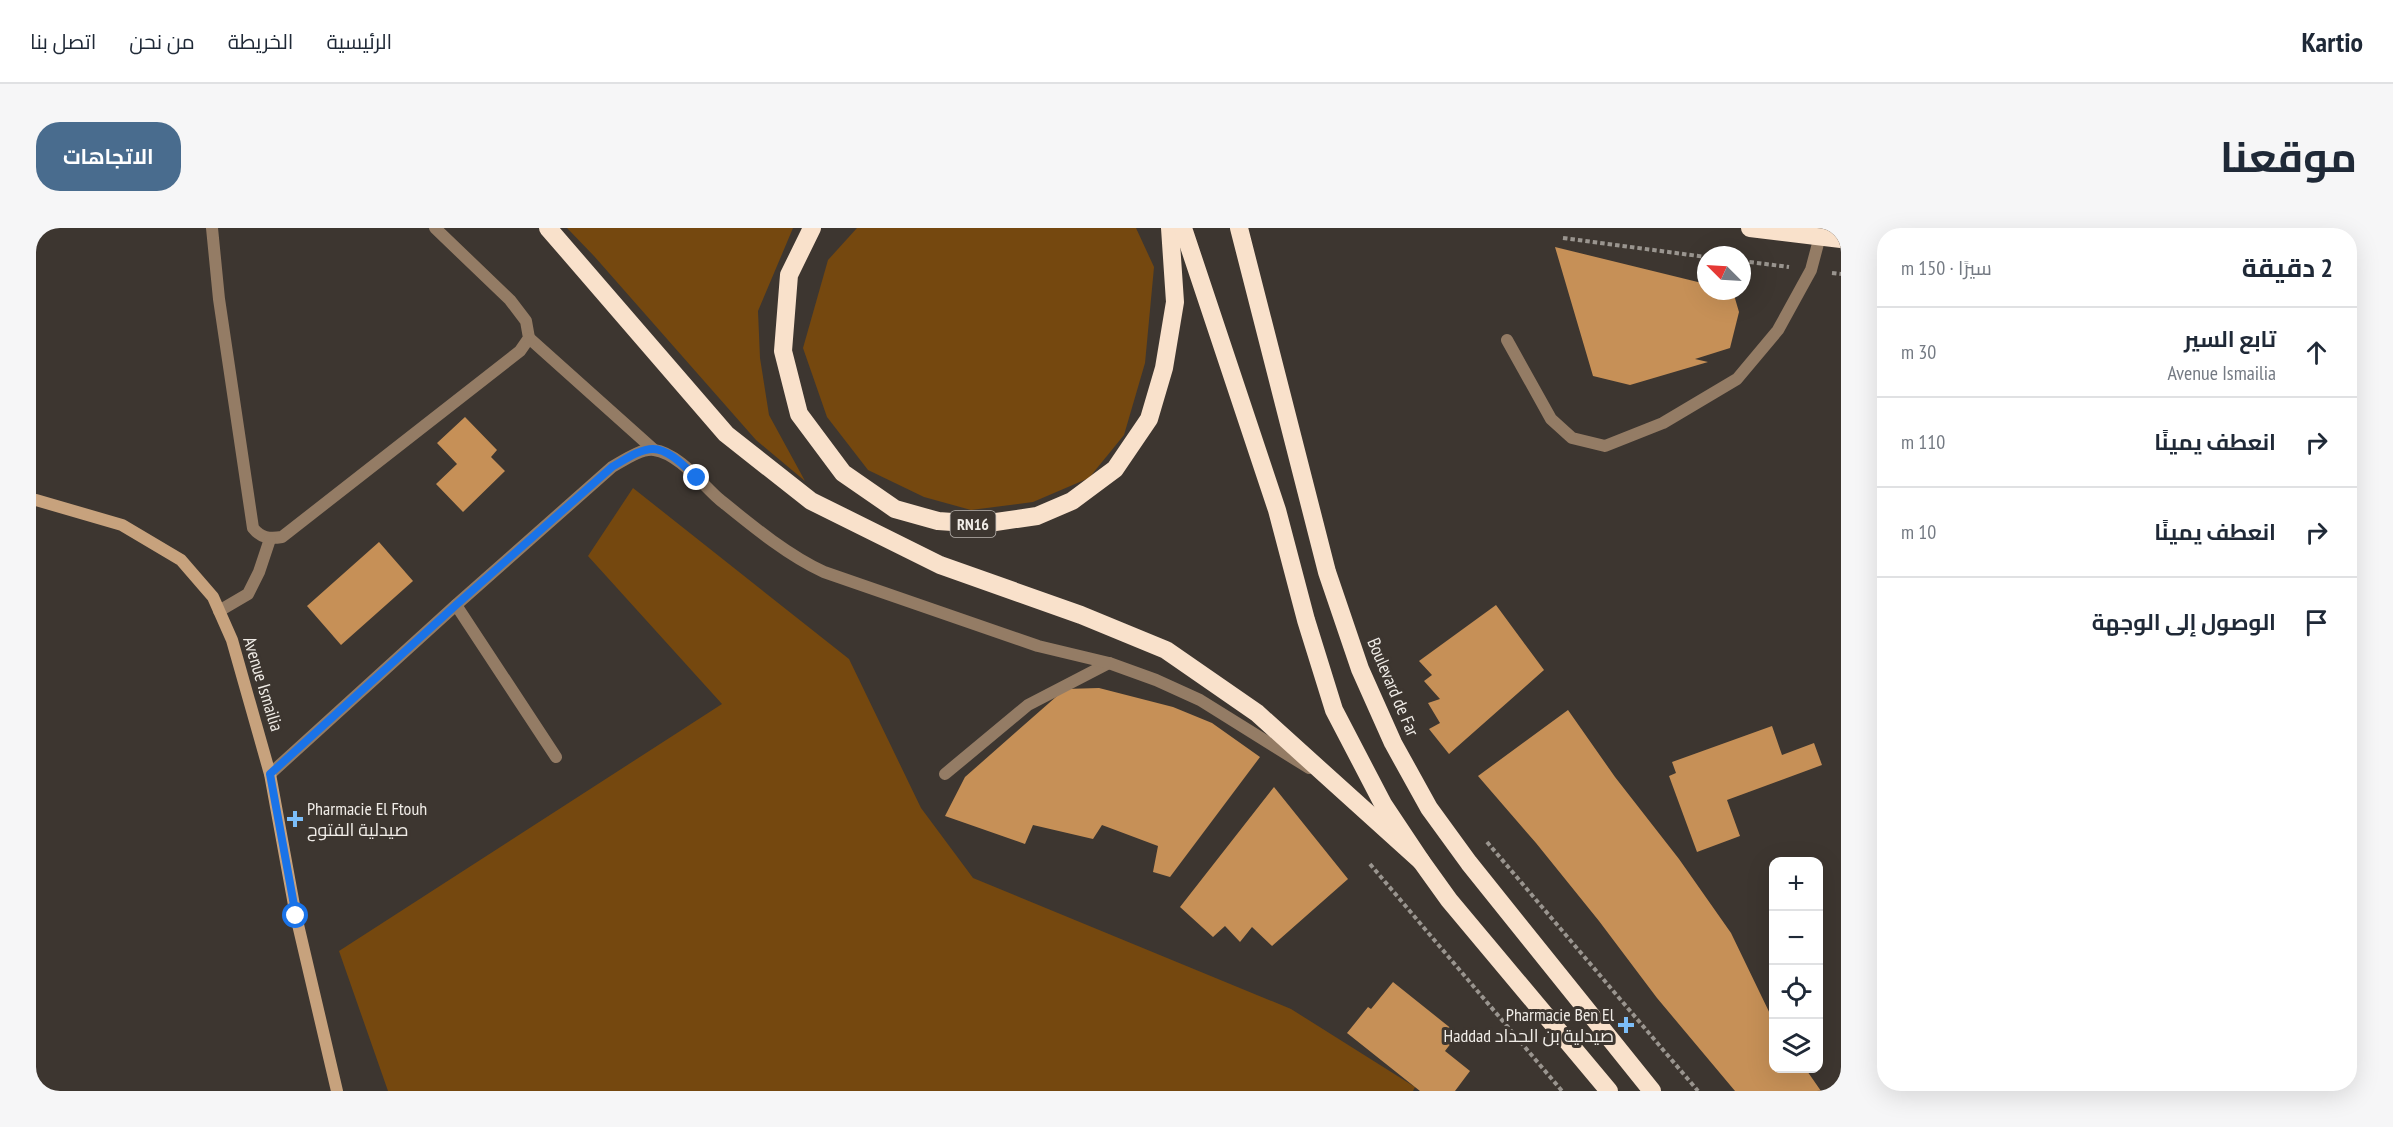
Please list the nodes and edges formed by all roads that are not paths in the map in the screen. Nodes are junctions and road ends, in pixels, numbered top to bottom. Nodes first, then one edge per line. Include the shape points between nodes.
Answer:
1 (212, 228) edge
2 (435, 228) edge
3 (549, 228) edge
4 (812, 228) edge
5 (1170, 228) edge
6 (1183, 228) edge
7 (1239, 228) edge
8 (1750, 228) edge
9 (1820, 236) junction
10 (1841, 239) edge
11 (529, 338) junction
12 (1507, 340) dead end
13 (653, 449) junction
14 (36, 500) edge
15 (270, 539) junction
16 (456, 605) junction
17 (219, 611) junction
18 (1109, 663) junction
19 (556, 757) dead end
20 (270, 774) junction
21 (945, 774) dead end
22 (1333, 783) junction
23 (1420, 861) junction
24 (337, 1091) edge
25 (1609, 1091) edge
26 (1652, 1091) edge

1 - 15 street via 253,528 258,535
2 - 11 street via 510,300 526,321
3 - 22 highway via 726,434 811,501 940,564 1166,650 1257,713
4 - 5 highway, RN16 via 789,275 783,351 799,414 843,473 895,509 938,521 982,524 1036,516 1072,501 1115,469 1149,419 1164,368 1175,302
6 - 23 highway via 1277,510 1334,710 1383,804
7 - 26 highway, Boulevard de Far via 1327,572 1360,669 1393,743 1429,808 1469,863
8 - 9 highway
9 - 10 highway
9 - 12 street via 1811,270 1778,330 1737,379 1663,423 1605,446 1572,438 1551,419
11 - 13 street
11 - 15 street via 520,351 352,483 282,537
13 - 16 street via 612,467
13 - 18 street via 669,455 797,560 1038,646
14 - 17 street, Avenue Ismailia via 122,525 181,560 213,597
15 - 17 street via 248,594
16 - 19 street
16 - 20 street
17 - 20 street, Avenue Ismailia via 232,640
18 - 21 street via 1028,705
18 - 22 street via 1200,700
20 - 24 street, Avenue Ismailia via 296,916
22 - 23 highway
23 - 25 highway

